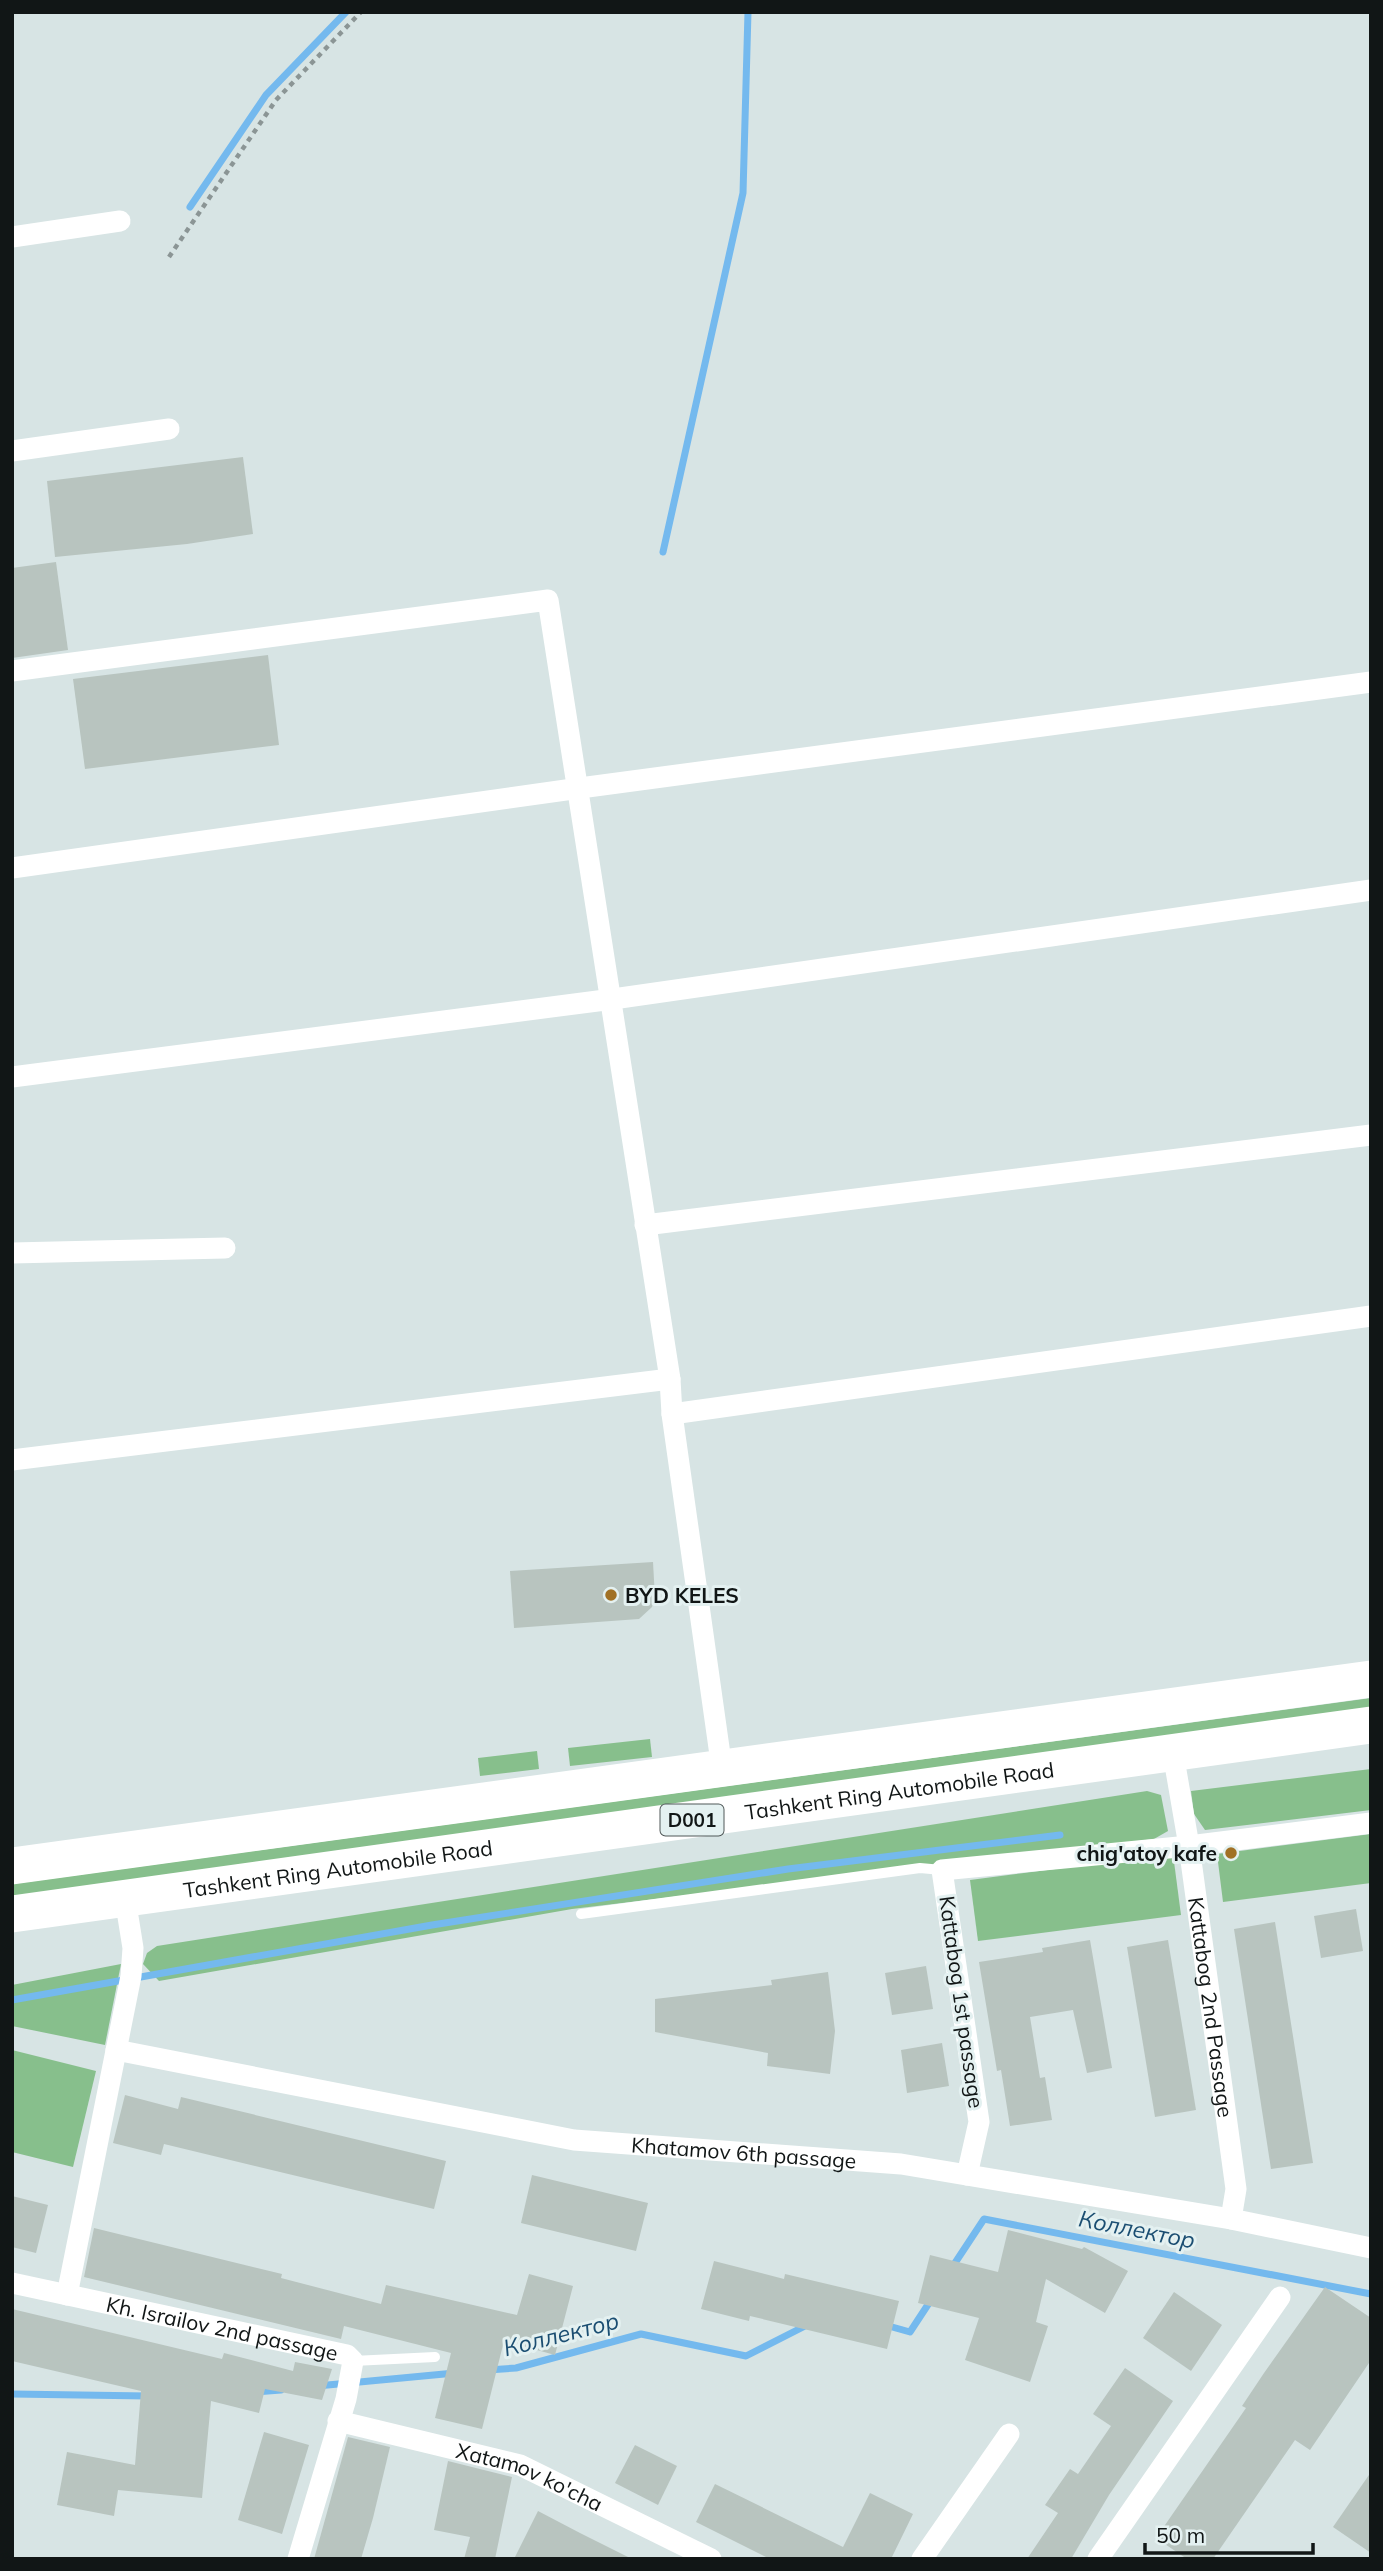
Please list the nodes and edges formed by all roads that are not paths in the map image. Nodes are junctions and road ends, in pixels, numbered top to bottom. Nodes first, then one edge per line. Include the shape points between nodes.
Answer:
1 (120, 221) dead end
2 (12, 237) edge
3 (169, 429) dead end
4 (12, 451) edge
5 (12, 671) edge
6 (1371, 682) edge
7 (580, 788) junction
8 (12, 868) edge
9 (1371, 891) edge
10 (613, 999) junction
11 (12, 1077) edge
12 (1371, 1135) edge
13 (645, 1225) junction
14 (225, 1248) dead end
15 (12, 1253) edge
16 (1371, 1316) edge
17 (670, 1379) junction
18 (672, 1414) junction
19 (12, 1460) edge
20 (1371, 1679) edge
21 (1371, 1725) edge
22 (1173, 1753) junction
23 (722, 1769) junction
24 (1371, 1823) edge
25 (1189, 1846) junction
26 (12, 1866) edge
27 (942, 1870) junction
28 (125, 1898) junction
29 (12, 1914) edge
30 (581, 1914) dead end
31 (116, 2050) junction
32 (968, 2175) junction
33 (1231, 2219) junction
34 (1371, 2248) edge
35 (12, 2283) edge
36 (67, 2295) junction
37 (1280, 2297) dead end
38 (435, 2357) dead end
39 (352, 2369) junction
40 (338, 2421) junction
41 (1009, 2434) dead end
42 (298, 2559) edge
43 (711, 2559) edge
44 (922, 2559) edge
45 (1098, 2559) edge

1 - 2 street
3 - 4 street
5 - 7 street via 548,600
6 - 7 street
7 - 8 street
7 - 10 street
9 - 10 street
10 - 11 street
10 - 13 street
12 - 13 street
13 - 17 street
14 - 15 street
16 - 18 street
17 - 18 street
17 - 19 street
18 - 23 street
20 - 23 highway, D001
21 - 22 highway, Tashkent Ring Automobile Road / D001
22 - 25 street, Kattabog 2nd Passage
22 - 28 highway, Tashkent Ring Automobile Road / D001
23 - 26 highway, D001
24 - 25 street
25 - 27 street
25 - 33 street, Kattabog 2nd Passage via 1236,2189
27 - 30 lane via 920,1868
27 - 32 street, Kattabog 1st passage via 979,2122
28 - 29 highway, Tashkent Ring Automobile Road / D001
28 - 31 street via 134,1948
31 - 32 street, Khatamov 6th passage via 574,2140 901,2164
31 - 36 street
32 - 33 street, Khatamov 6th passage
33 - 34 street, Khatamov 6th passage
35 - 36 street, Kh. Israilov 2nd passage
36 - 39 street, Kh. Israilov 2nd passage via 347,2355
37 - 45 street
38 - 39 lane
39 - 40 street, Kh. Israilov 2nd passage
40 - 42 street, Kh. Israilov 2nd passage
40 - 43 street, Xatamov ko'cha via 520,2465
41 - 44 street

